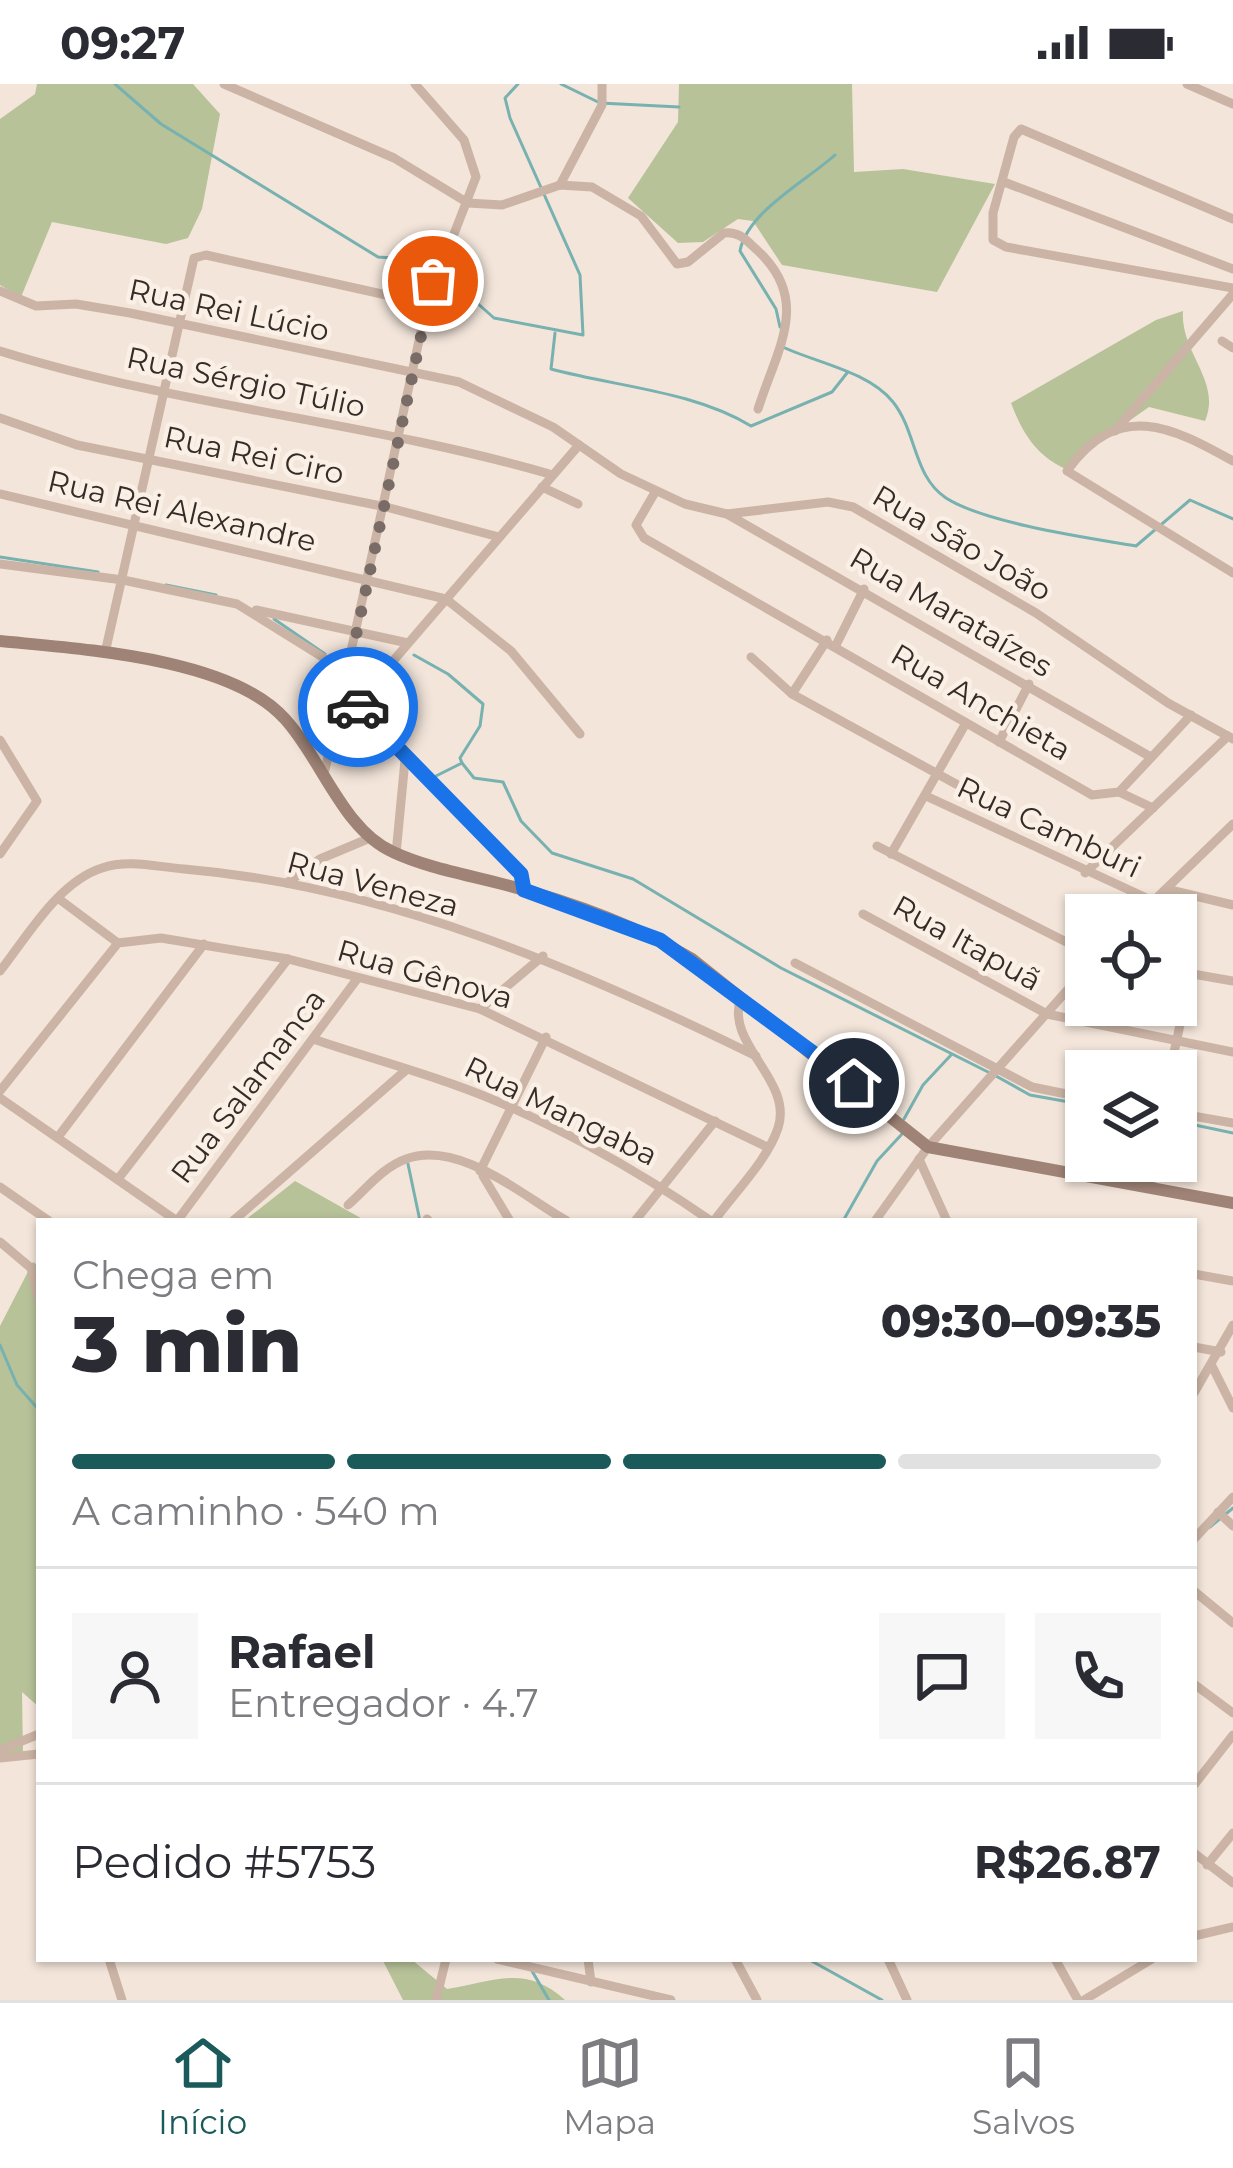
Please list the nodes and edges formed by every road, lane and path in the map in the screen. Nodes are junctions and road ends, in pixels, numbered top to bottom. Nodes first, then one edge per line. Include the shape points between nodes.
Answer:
1 (224, 84) edge
2 (415, 84) edge
3 (602, 84) edge
4 (1187, 84) edge
5 (1233, 104) edge
6 (1004, 182) junction
7 (560, 185) junction
8 (468, 202) junction
9 (1233, 219) edge
10 (1233, 269) edge
11 (0, 291) edge
12 (1233, 291) edge
13 (427, 304) junction
14 (179, 325) junction
15 (1222, 341) dead end
16 (1233, 348) edge
17 (0, 351) edge
18 (415, 372) junction
19 (164, 388) junction
20 (758, 409) dead end
21 (0, 418) edge
22 (1112, 435) junction
23 (401, 439) junction
24 (579, 445) junction
25 (152, 458) junction
26 (1233, 461) edge
27 (553, 475) junction
28 (542, 487) junction
29 (0, 494) edge
30 (654, 494) junction
31 (578, 504) dead end
32 (386, 507) junction
33 (727, 514) junction
34 (136, 526) junction
35 (499, 538) junction
36 (0, 565) edge
37 (1233, 573) edge
38 (370, 579) junction
39 (122, 580) junction
40 (864, 589) junction
41 (446, 598) junction
42 (250, 609) junction
43 (358, 631) junction
44 (0, 641) edge
45 (832, 642) junction
46 (409, 643) junction
47 (105, 653) junction
48 (751, 657) dead end
49 (348, 673) junction
50 (1029, 684) junction
51 (792, 694) junction
52 (342, 700) junction
53 (356, 704) junction
54 (1191, 715) junction
55 (966, 723) junction
56 (580, 734) dead end
57 (1230, 738) edge
58 (0, 740) edge
59 (999, 742) junction
60 (1149, 756) junction
61 (405, 760) junction
62 (325, 770) junction
63 (938, 774) junction
64 (956, 784) dead end
65 (1119, 792) junction
66 (926, 796) junction
67 (1153, 808) junction
68 (1233, 824) edge
69 (370, 838) junction
70 (877, 846) dead end
71 (0, 854) edge
72 (396, 854) junction
73 (891, 854) junction
74 (1085, 874) junction
75 (287, 883) junction
76 (524, 890) junction
77 (1166, 890) junction
78 (1135, 894) edge
79 (1161, 894) edge
80 (59, 899) junction
81 (1232, 906) edge
82 (863, 914) dead end
83 (1065, 941) edge
84 (118, 944) junction
85 (204, 944) junction
86 (543, 956) junction
87 (288, 959) junction
88 (795, 963) dead end
89 (0, 971) edge
90 (1197, 975) edge
91 (358, 979) junction
92 (1233, 981) edge
93 (1065, 993) edge
94 (741, 998) junction
95 (480, 1009) junction
96 (1047, 1014) junction
97 (1178, 1026) edge
98 (546, 1037) junction
99 (313, 1039) junction
100 (1174, 1042) junction
101 (1173, 1050) edge
102 (1233, 1052) edge
103 (756, 1056) junction
104 (999, 1069) junction
105 (406, 1070) junction
106 (0, 1095) edge
107 (1065, 1095) edge
108 (510, 1109) junction
109 (1197, 1117) edge
110 (715, 1121) junction
111 (1233, 1123) edge
112 (58, 1137) junction
113 (767, 1147) junction
114 (928, 1147) junction
115 (919, 1159) junction
116 (480, 1172) junction
117 (118, 1179) junction
118 (1151, 1182) edge
119 (0, 1187) edge
120 (662, 1187) junction
121 (1150, 1187) junction
122 (1233, 1203) edge
123 (348, 1205) dead end
124 (45, 1218) edge
125 (173, 1218) edge
126 (179, 1218) edge
127 (236, 1218) edge
128 (508, 1218) edge
129 (562, 1218) edge
130 (637, 1218) edge
131 (708, 1218) edge
132 (714, 1218) edge
133 (877, 1218) edge
134 (946, 1218) edge
135 (0, 1242) edge
136 (1197, 1275) edge
137 (1233, 1281) edge
138 (36, 1288) edge
139 (1233, 1325) edge
140 (1197, 1348) edge
141 (1221, 1352) junction
142 (1212, 1366) junction
143 (1197, 1388) edge
144 (1233, 1408) edge
145 (1233, 1497) edge
146 (1218, 1512) junction
147 (1233, 1526) edge
148 (1197, 1536) edge
149 (1197, 1593) edge
150 (1233, 1623) edge
151 (1197, 1686) edge
152 (1233, 1713) edge
153 (1233, 1735) edge
154 (36, 1737) edge
155 (0, 1754) edge
156 (34, 1755) edge
157 (1197, 1779) edge
158 (1233, 1833) edge
159 (1197, 1856) edge
160 (1207, 1865) junction
161 (1233, 1882) edge
162 (1233, 1927) edge
163 (1197, 1935) edge
164 (110, 1962) edge
165 (445, 1962) edge
166 (508, 1962) edge
167 (588, 1962) edge
168 (737, 1962) edge
169 (889, 1962) edge
170 (1057, 1962) edge
171 (1147, 1962) edge
172 (591, 1982) junction
173 (122, 2000) edge
174 (436, 2000) edge
175 (671, 2000) edge
176 (757, 2000) edge
177 (907, 2000) edge
178 (1081, 2000) edge

1 - 8 street via 394,158
2 - 8 street via 469,149 476,177
3 - 7 street via 602,105
4 - 5 street
6 - 9 street via 1023,130
6 - 10 street
6 - 12 street via 992,224 999,245
7 - 8 street via 509,204
7 - 20 street via 592,188 628,207 676,264 729,232 766,259 790,307
8 - 13 street
11 - 14 street, Rua Rei Lúcio via 24,304 76,304
12 - 22 street
13 - 14 street via 194,258
13 - 18 street
14 - 18 street, Rua Rei Lúcio
14 - 19 street
15 - 16 street
17 - 19 street, Rua Sérgio Túlio
18 - 23 street
18 - 24 street, Rua Rei Lúcio via 474,389
19 - 23 street, Rua Sérgio Túlio
19 - 25 street
21 - 25 street, Rua Rei Ciro via 77,445
22 - 26 street via 1174,428
22 - 37 street via 1067,471
23 - 27 street, Rua Sérgio Túlio
23 - 32 street
24 - 27 street
24 - 30 street, Rua São João
25 - 32 street, Rua Rei Ciro
25 - 34 street
27 - 28 street
28 - 31 street
28 - 35 street
29 - 34 street, Rua Rei Alexandre
30 - 33 street, Rua São João
30 - 45 street, Rua Anchieta via 636,525 641,535
32 - 35 street, Rua Rei Ciro
32 - 38 street
33 - 40 street, Rua Marataízes
33 - 54 street, Rua São João via 828,502 853,507
34 - 38 street, Rua Rei Alexandre
34 - 39 street
35 - 41 street
36 - 39 street
38 - 41 street, Rua Rei Alexandre
38 - 43 street
39 - 42 street
39 - 47 street
40 - 45 street
40 - 50 street, Rua Marataízes
41 - 46 street
41 - 56 street, Rua Rei Alexandre via 512,651
42 - 43 street
42 - 49 street
43 - 46 street
43 - 49 street
44 - 47 street
45 - 51 street
45 - 55 street, Rua Anchieta
46 - 53 street
47 - 62 street via 241,687 280,713
48 - 51 street
49 - 52 street
50 - 59 street
50 - 60 street, Rua Marataízes
51 - 63 street
52 - 53 street
52 - 62 street
53 - 61 street
54 - 57 street, Rua São João
54 - 60 street
55 - 59 street, Rua Anchieta
55 - 63 street
57 - 67 street
58 - 71 street via 35,792 30,815
59 - 65 street, Rua Anchieta via 1102,797
60 - 65 street
61 - 72 street
61 - 76 street via 521,874
62 - 69 street
63 - 64 street
63 - 66 street
65 - 67 street
66 - 73 street
66 - 74 street, Rua Camburi
67 - 74 street
68 - 77 street
69 - 72 street
69 - 75 street
70 - 73 street
72 - 76 street
73 - 83 street
74 - 78 street, Rua Camburi
75 - 80 street, Rua Veneza via 117,865 80,879
75 - 86 street, Rua Veneza
76 - 94 street via 660,940
77 - 79 street
77 - 81 street
80 - 84 street
80 - 89 street, Rua Veneza
82 - 96 street, Rua Itapuã
84 - 85 street, Rua Gênova via 145,937
84 - 106 street
85 - 87 street, Rua Gênova
85 - 112 street
86 - 95 street
86 - 103 street, Rua Veneza
87 - 91 street, Rua Gênova
87 - 117 street
88 - 104 street
90 - 92 street
91 - 95 street, Rua Gênova
91 - 99 street, Rua Salamanca
93 - 96 street
94 - 103 street via 737,1011
94 - 114 street
95 - 98 street, Rua Gênova
96 - 100 street
96 - 104 street
97 - 100 street
98 - 108 street
98 - 110 street, Rua Gênova
99 - 105 street, Rua Mangaba
99 - 126 street, Rua Salamanca
100 - 101 street
100 - 102 street
103 - 113 street via 781,1105
104 - 107 street
104 - 114 street
105 - 108 street, Rua Mangaba
105 - 127 street
106 - 112 street
108 - 116 street
108 - 120 street, Rua Mangaba
109 - 111 street
110 - 113 street, Rua Gênova
110 - 120 street
112 - 117 street
113 - 132 street
114 - 115 street
114 - 121 street
115 - 133 street
115 - 134 street
116 - 123 street via 442,1155 407,1158
116 - 128 street
116 - 129 street
117 - 125 street
118 - 121 street
119 - 124 street
120 - 130 street
120 - 131 street, Rua Mangaba
121 - 122 street
135 - 138 street via 31,1268
136 - 137 street
139 - 141 street
140 - 141 street
141 - 142 street
142 - 143 street
142 - 144 street
145 - 146 street
146 - 147 street
146 - 148 street
149 - 150 street
151 - 152 street
153 - 157 street
154 - 155 street
155 - 156 street
158 - 160 street
159 - 160 street
160 - 161 street
162 - 163 street
164 - 173 street
165 - 174 street
166 - 172 street
167 - 172 street
168 - 176 street
169 - 177 street
170 - 178 street
171 - 178 street
172 - 175 street

